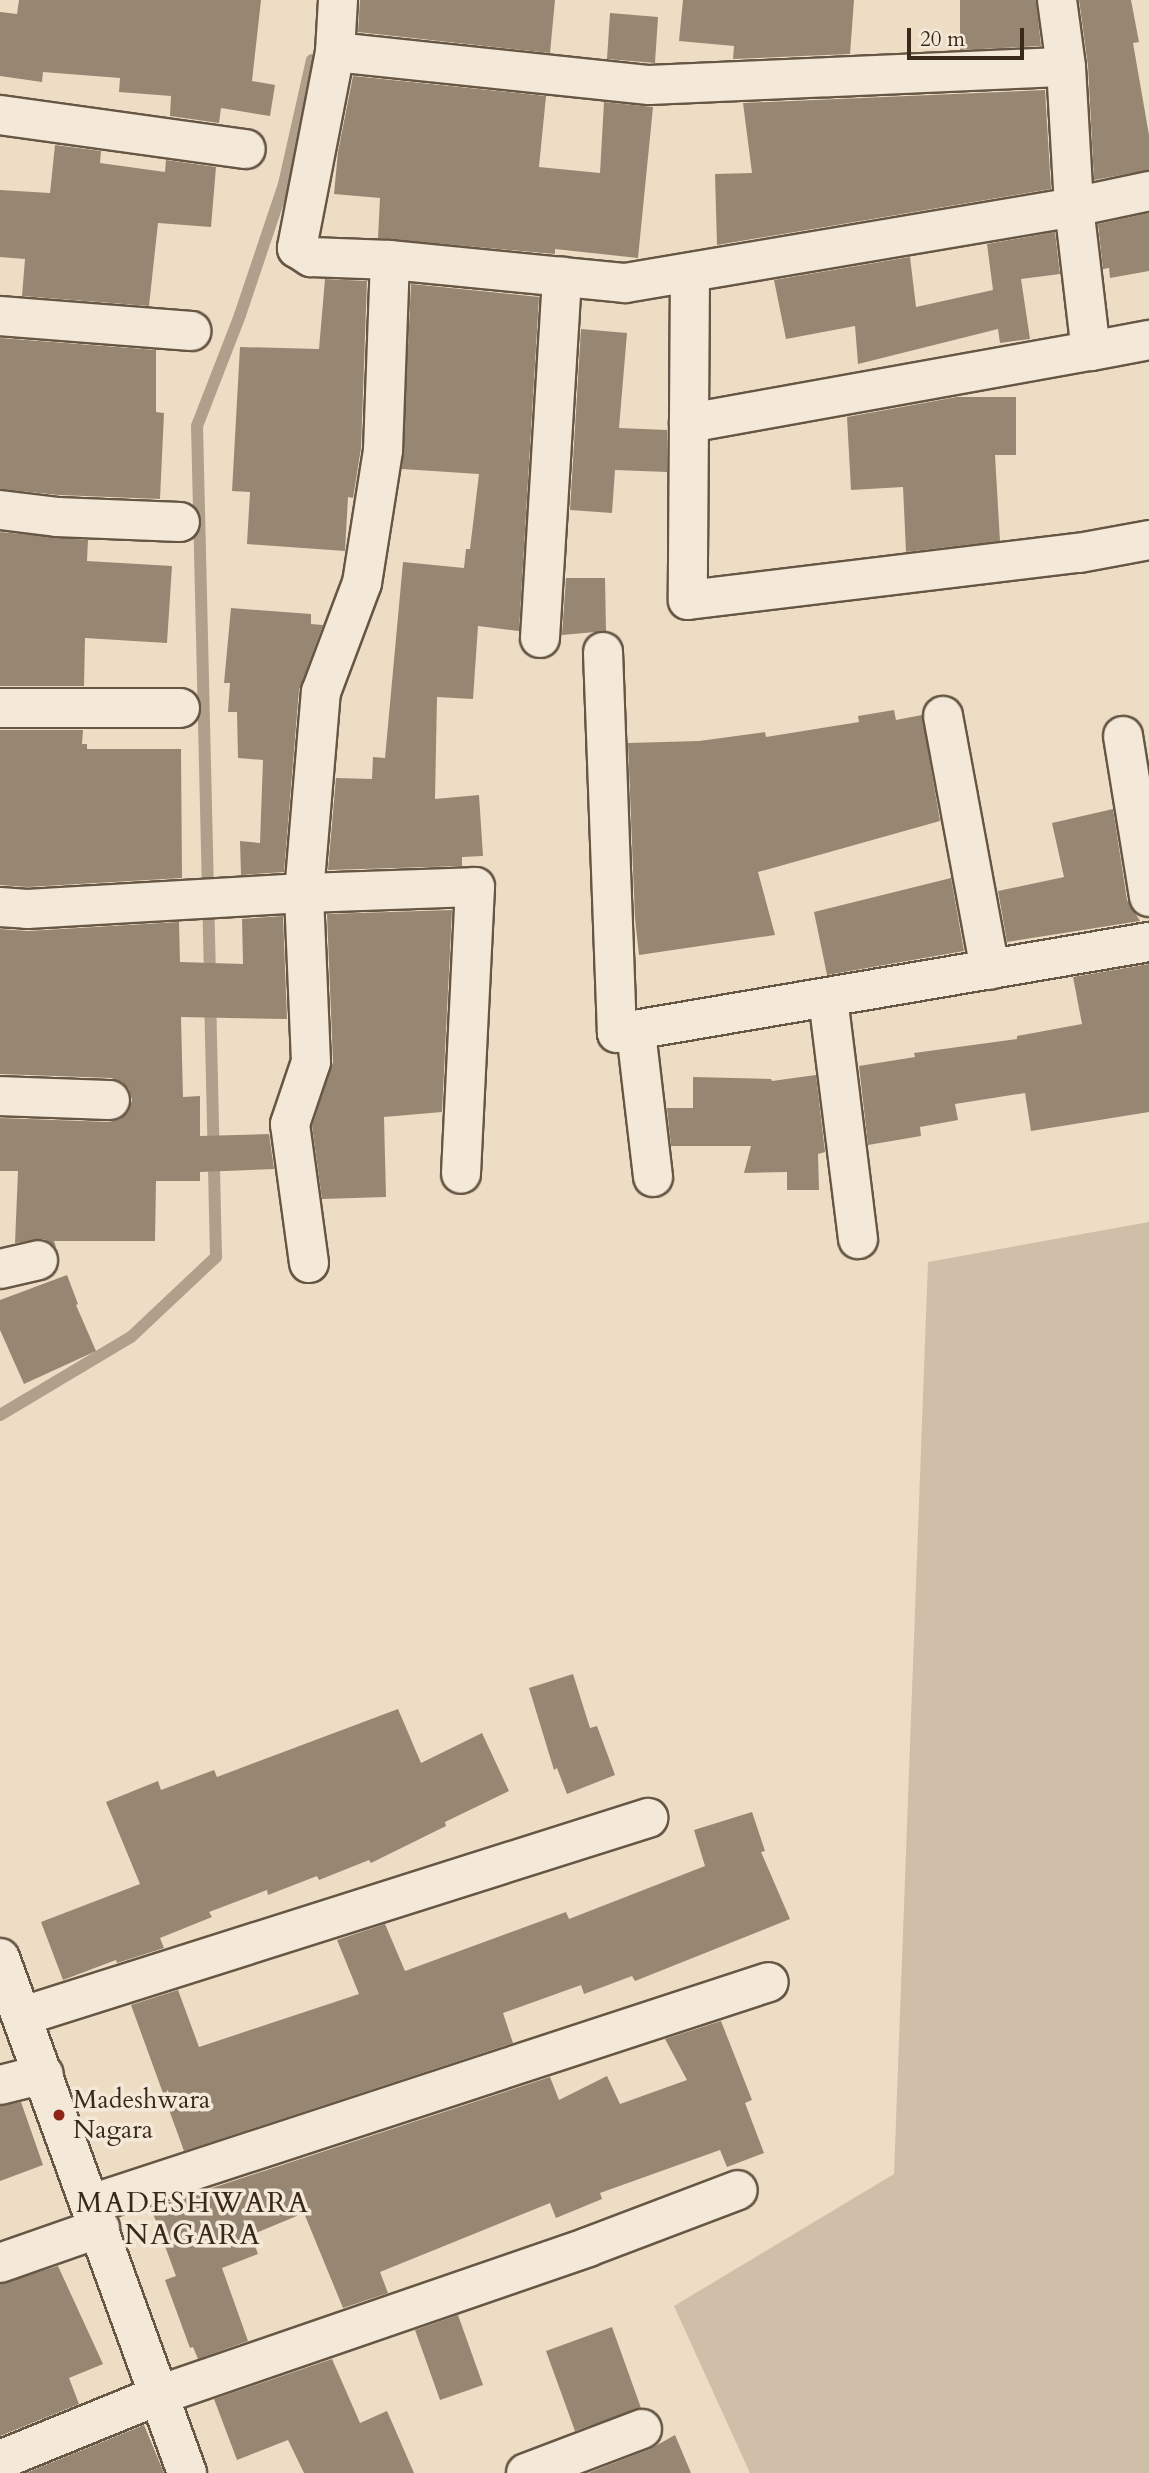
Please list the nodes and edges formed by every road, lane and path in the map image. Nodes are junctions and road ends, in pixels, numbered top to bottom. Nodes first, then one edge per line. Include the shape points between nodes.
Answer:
1 (338, 0) edge
2 (1058, 0) edge
3 (335, 52) junction
4 (1066, 67) junction
5 (0, 115) edge
6 (246, 149) dead end
7 (1149, 191) edge
8 (1074, 207) junction
9 (390, 260) junction
10 (690, 274) junction
11 (562, 277) junction
12 (0, 316) edge
13 (191, 331) dead end
14 (1149, 340) edge
15 (1091, 351) junction
16 (689, 423) junction
17 (0, 510) edge
18 (180, 522) dead end
19 (1149, 540) edge
20 (540, 638) dead end
21 (603, 652) dead end
22 (0, 708) edge
23 (180, 708) dead end
24 (943, 716) dead end
25 (1123, 736) dead end
26 (304, 893) junction
27 (1149, 897) edge
28 (0, 907) edge
29 (1149, 942) edge
30 (990, 970) junction
31 (828, 998) junction
32 (636, 1032) junction
33 (0, 1096) edge
34 (110, 1100) dead end
35 (461, 1174) dead end
36 (653, 1177) dead end
37 (858, 1239) dead end
38 (38, 1260) dead end
39 (309, 1263) dead end
40 (0, 1269) edge
41 (648, 1818) dead end
42 (0, 1958) edge
43 (769, 1982) dead end
44 (23, 2016) junction
45 (44, 2074) junction
46 (0, 2085) edge
47 (738, 2190) dead end
48 (95, 2216) junction
49 (0, 2263) edge
50 (159, 2395) junction
51 (642, 2430) dead end
52 (0, 2460) edge
53 (187, 2473) edge
54 (526, 2473) edge

1 - 3 street
2 - 4 street
3 - 4 street via 649,85
3 - 9 street via 298,248 312,257
4 - 8 street
5 - 6 street
7 - 8 street
8 - 10 street
8 - 15 street
9 - 11 street
9 - 26 street via 383,450 362,583 321,692
10 - 11 street via 625,284
10 - 16 street
11 - 20 street
12 - 13 street
14 - 15 street
15 - 16 street
16 - 19 street via 688,600 1079,553
17 - 18 street
21 - 32 street via 617,1033
22 - 23 street
24 - 30 street
25 - 27 street
26 - 28 street
26 - 35 street via 475,887
26 - 39 street via 311,1062 290,1124
29 - 30 street
30 - 31 street
31 - 32 street
31 - 37 street
32 - 36 street
33 - 34 street
38 - 40 street
41 - 44 street
42 - 44 street
43 - 48 street
44 - 45 street
45 - 46 street
45 - 48 street
47 - 50 street via 588,2247
48 - 49 street
48 - 50 street
50 - 52 street
50 - 53 street
51 - 54 street

